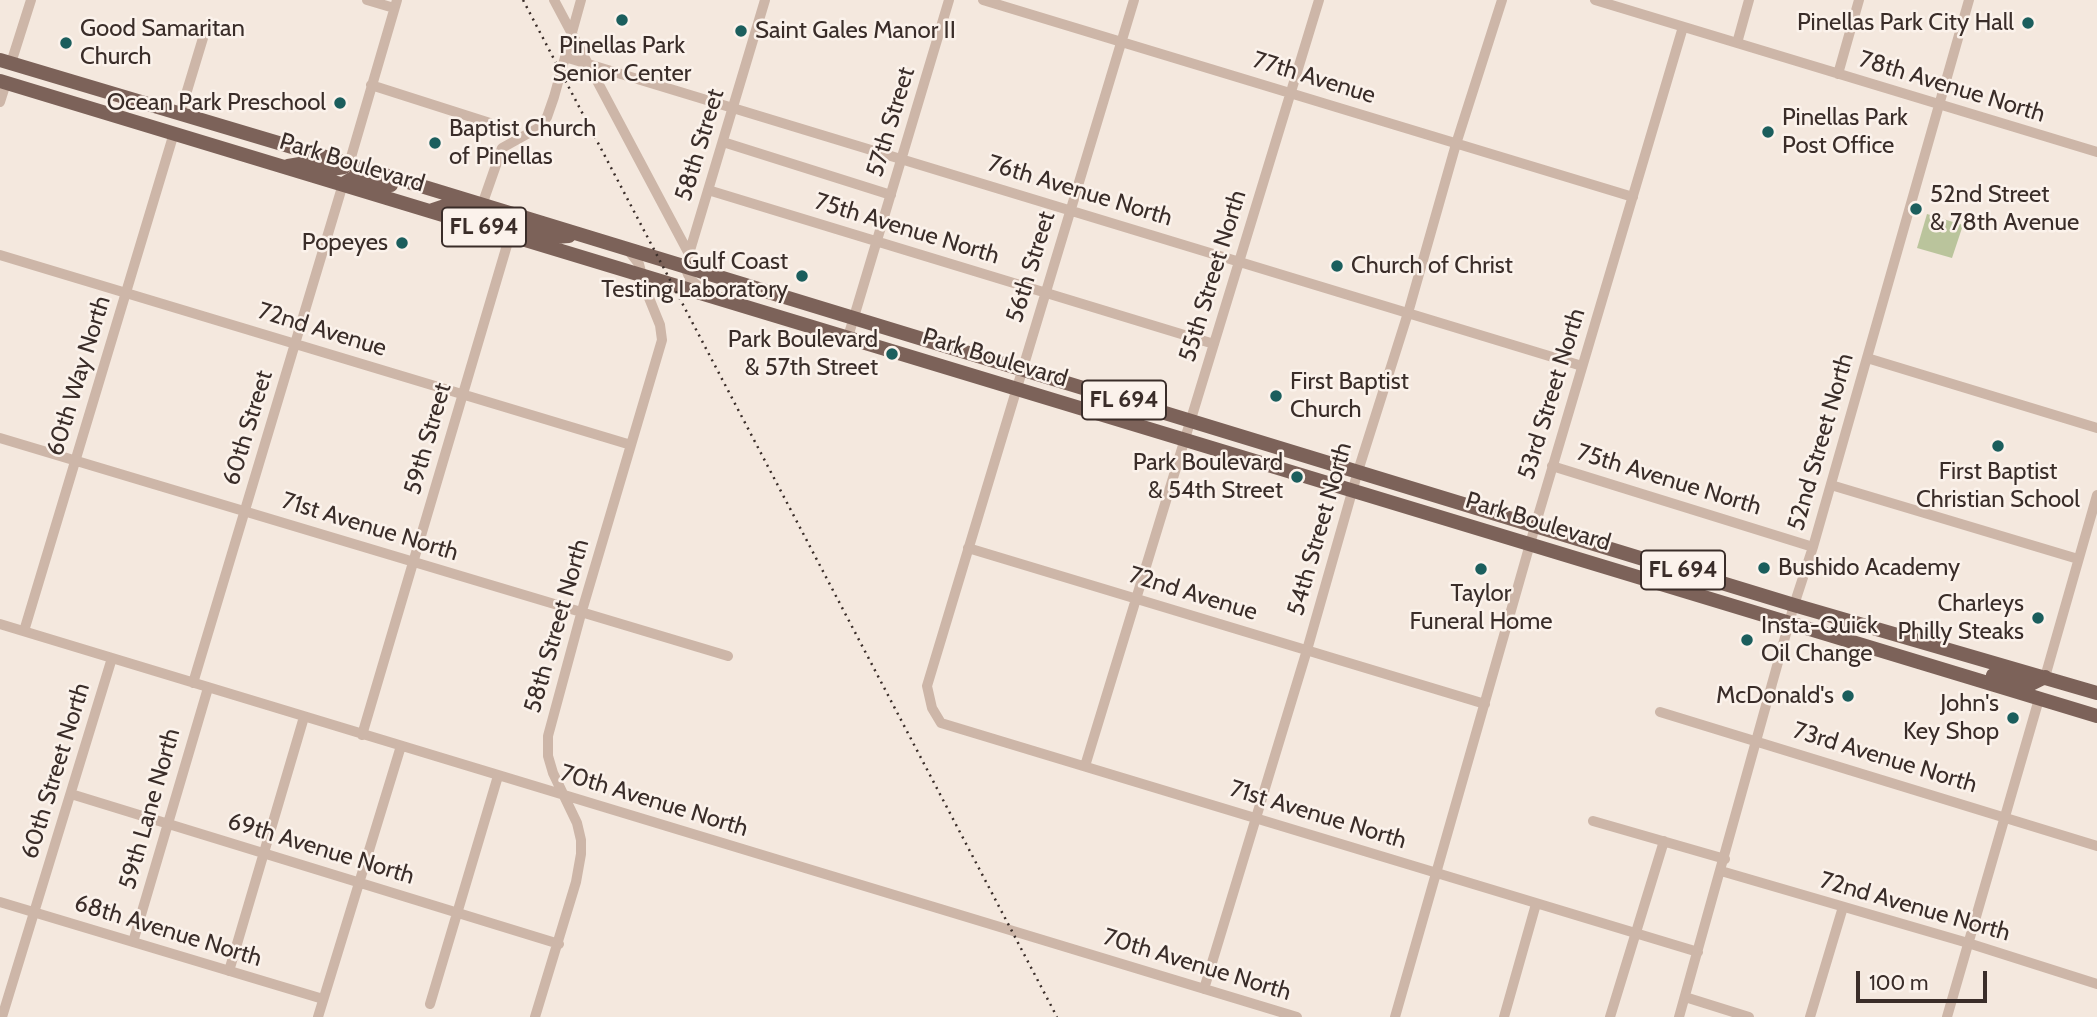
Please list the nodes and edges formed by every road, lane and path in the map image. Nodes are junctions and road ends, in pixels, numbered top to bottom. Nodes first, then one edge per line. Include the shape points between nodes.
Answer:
1 (31, 0) edge
2 (367, 0) edge
3 (554, 0) edge
4 (581, 0) edge
5 (765, 0) edge
6 (949, 0) edge
7 (983, 0) edge
8 (1134, 0) edge
9 (1319, 0) edge
10 (1502, 0) edge
11 (1595, 0) edge
12 (1749, 0) edge
13 (1859, 0) edge
14 (1969, 0) edge
15 (1618, 3) edge
16 (395, 4) edge
17 (1683, 27) junction
18 (571, 33) junction
19 (203, 38) dead end
20 (1122, 42) junction
21 (1737, 43) junction
22 (565, 57) junction
23 (4, 63) edge
24 (587, 64) junction
25 (1838, 74) junction
26 (65, 79) junction
27 (3, 82) edge
28 (371, 85) junction
29 (1290, 93) junction
30 (0, 102) edge
31 (1939, 104) junction
32 (733, 108) junction
33 (180, 114) junction
34 (121, 117) junction
35 (490, 123) dead end
36 (234, 130) junction
37 (174, 133) junction
38 (723, 142) junction
39 (1456, 144) junction
40 (2097, 152) edge
41 (901, 159) junction
42 (349, 164) junction
43 (284, 167) junction
44 (400, 180) junction
45 (343, 184) junction
46 (708, 190) junction
47 (891, 195) junction
48 (1633, 197) junction
49 (482, 205) junction
50 (432, 211) junction
51 (1071, 211) junction
52 (577, 234) junction
53 (516, 237) junction
54 (877, 242) junction
55 (628, 250) junction
56 (0, 255) edge
57 (687, 260) junction
58 (1239, 261) junction
59 (643, 276) junction
60 (126, 292) junction
61 (1045, 293) junction
62 (709, 295) junction
63 (1408, 313) junction
64 (853, 318) junction
65 (848, 337) junction
66 (295, 343) junction
67 (1214, 344) junction
68 (1867, 358) junction
69 (1582, 366) junction
70 (1021, 369) junction
71 (1016, 387) junction
72 (463, 394) junction
73 (1191, 420) junction
74 (2097, 428) edge
75 (0, 438) edge
76 (1185, 439) junction
77 (631, 445) junction
78 (76, 460) junction
79 (1552, 466) junction
80 (1358, 471) junction
81 (1831, 485) junction
82 (1353, 490) junction
83 (2097, 495) edge
84 (245, 511) junction
85 (1535, 525) junction
86 (1530, 544) junction
87 (1813, 547) junction
88 (968, 548) junction
89 (2078, 559) junction
90 (414, 562) junction
91 (1136, 598) junction
92 (1794, 605) junction
93 (581, 614) junction
94 (1790, 622) junction
95 (0, 624) edge
96 (24, 632) junction
97 (1307, 650) junction
98 (728, 656) dead end
99 (112, 658) junction
100 (1957, 674) junction
101 (2045, 677) junction
102 (193, 683) junction
103 (208, 688) junction
104 (2097, 692) edge
105 (2039, 699) junction
106 (1485, 704) junction
107 (2059, 705) junction
108 (932, 708) joint
109 (1660, 712) dead end
110 (2097, 716) edge
111 (304, 717) junction
112 (362, 735) junction
113 (1758, 741) junction
114 (401, 746) junction
115 (1085, 766) junction
116 (498, 776) junction
117 (71, 794) junction
118 (564, 796) junction
119 (1255, 818) junction
120 (2004, 818) junction
121 (1593, 821) dead end
122 (167, 824) junction
123 (1664, 841) junction
124 (2097, 846) edge
125 (264, 853) junction
126 (1725, 859) junction
127 (1721, 871) junction
128 (1436, 873) junction
129 (358, 884) junction
130 (0, 902) edge
131 (1535, 904) junction
132 (1843, 907) junction
133 (34, 912) junction
134 (457, 913) junction
135 (1634, 932) junction
136 (133, 942) junction
137 (1968, 943) junction
138 (559, 944) junction
139 (1698, 952) junction
140 (229, 971) junction
141 (2097, 984) edge
142 (1204, 989) junction
143 (1685, 998) junction
144 (323, 999) junction
145 (430, 1004) dead end
146 (2, 1017) edge
147 (318, 1017) edge
148 (535, 1017) edge
149 (1297, 1017) edge
150 (1395, 1017) edge
151 (1504, 1017) edge
152 (1609, 1017) edge
153 (1679, 1017) edge
154 (1749, 1017) edge
155 (1810, 1017) edge
156 (1947, 1017) edge

1 - 23 street
2 - 16 street
3 - 18 street
4 - 18 street
5 - 32 street, 58th Street
6 - 41 street, 57th Street
7 - 20 street, 77th Avenue
8 - 20 street, 56th Street
9 - 29 street, 55th Street North
10 - 39 street, 54th Street North
11 - 15 street, 78th Avenue North
12 - 21 street
13 - 25 street
14 - 31 street, 52nd Street North
15 - 17 street, 78th Avenue North
16 - 28 street
17 - 21 street, 78th Avenue North
17 - 48 street, 53rd Street North
18 - 22 street
18 - 24 street
19 - 33 street
20 - 29 street, 77th Avenue
20 - 51 street, 56th Street
21 - 25 street, 78th Avenue North
22 - 24 street, 76th Avenue North
22 - 49 street via 547,117 538,128 502,148
23 - 26 main road, Park Boulevard / FL 694
24 - 32 street, 76th Avenue North
24 - 57 street
25 - 31 street, 78th Avenue North
26 - 27 main road via 49,82 20,76
26 - 33 main road, Park Boulevard / FL 694
27 - 30 street
27 - 34 main road, Park Boulevard / FL 694
28 - 35 street
28 - 42 street
29 - 39 street, 77th Avenue
29 - 58 street, 55th Street North
31 - 40 street, 78th Avenue North
31 - 68 street, 52nd Street North
32 - 38 street, 58th Street
32 - 41 street, 76th Avenue North
33 - 34 main road via 162,117 133,112
33 - 36 main road, Park Boulevard / FL 694
34 - 37 main road, Park Boulevard / FL 694
36 - 37 main road via 215,133 188,128
36 - 42 main road, Park Boulevard / FL 694
37 - 43 main road, Park Boulevard / FL 694
37 - 60 street, 60th Way North
38 - 46 street, 58th Street
38 - 47 street
39 - 48 street, 77th Avenue
39 - 63 street, 54th Street North
41 - 47 street, 57th Street
41 - 51 street, 76th Avenue North
42 - 43 main road
42 - 44 main road, Park Boulevard / FL 694
43 - 45 main road, Park Boulevard / FL 694
44 - 45 main road via 386,185 353,178
44 - 49 main road, Park Boulevard / FL 694
45 - 50 main road, Park Boulevard / FL 694
45 - 66 street, 60th Street
46 - 54 street, 75th Avenue North
46 - 57 street, 58th Street
47 - 54 street, 57th Street
48 - 69 street, 53rd Street North
49 - 50 main road via 476,211 445,206
49 - 52 main road, Park Boulevard / FL 694
50 - 53 main road, Park Boulevard / FL 694
51 - 58 street, 76th Avenue North
51 - 61 street, 56th Street
52 - 53 main road via 554,237 532,231
52 - 55 main road, Park Boulevard / FL 694
53 - 59 main road, Park Boulevard / FL 694
53 - 72 street, 59th Street
54 - 61 street, 75th Avenue North
54 - 64 street, 57th Street
55 - 57 main road, Park Boulevard / FL 694
55 - 59 street, 58th Street North
56 - 60 street, 72nd Avenue
57 - 62 street via 690,279
57 - 64 main road, Park Boulevard / FL 694
58 - 63 street, 76th Avenue North
58 - 67 street, 55th Street North
59 - 62 main road, Park Boulevard / FL 694
59 - 77 street, 58th Street North via 662,340
60 - 66 street, 72nd Avenue
60 - 78 street, 60th Way North
61 - 67 street, 75th Avenue North
61 - 70 street, 56th Street
62 - 65 main road, Park Boulevard / FL 694
63 - 69 street, 76th Avenue North
63 - 80 street, 54th Street North
64 - 65 street, 57th Street
64 - 70 main road, Park Boulevard / FL 694
65 - 71 main road, Park Boulevard / FL 694
66 - 72 street, 72nd Avenue
66 - 84 street, 60th Street
67 - 73 street, 55th Street North
68 - 74 street
68 - 81 street, 52nd Street North
69 - 79 street, 53rd Street North
70 - 71 street, 56th Street
70 - 73 main road, Park Boulevard / FL 694
71 - 76 main road, Park Boulevard / FL 694
71 - 88 street, 56th Street
72 - 77 street, 72nd Avenue
72 - 90 street, 59th Street
73 - 76 street, 55th Street North
73 - 80 main road, Park Boulevard / FL 694
75 - 78 street, 71st Avenue North
76 - 82 main road, Park Boulevard / FL 694
76 - 91 street, 55th Street North
77 - 93 street, 58th Street North
78 - 84 street, 71st Avenue North
78 - 96 street, 60th Way North
79 - 85 street, 53rd Street North
79 - 87 street, 75th Avenue North
80 - 82 street, 54th Street North
80 - 85 main road, Park Boulevard / FL 694
81 - 87 street, 52nd Street North
81 - 89 street
82 - 86 main road, Park Boulevard / FL 694
82 - 97 street, 54th Street North
83 - 89 street
84 - 90 street, 71st Avenue North
84 - 102 street, 60th Street
85 - 86 street, 53rd Street North
85 - 92 main road, Park Boulevard / FL 694
86 - 94 main road, Park Boulevard / FL 694
86 - 106 street, 53rd Street North
87 - 92 street, 52nd Street North
88 - 91 street, 72nd Avenue
88 - 108 street, 56th Street via 927,686
89 - 101 street
90 - 93 street, 71st Avenue North
90 - 112 street, 59th Street
91 - 97 street, 72nd Avenue
91 - 115 street, 55th Street North
92 - 94 street, 52nd Street North
92 - 101 main road, Park Boulevard / FL 694
93 - 98 street, 71st Avenue North
93 - 118 street, 58th Street North via 548,736 548,756
94 - 100 main road, Park Boulevard / FL 694
94 - 113 street, 52nd Street North
95 - 96 street, 70th Avenue North
96 - 99 street, 70th Avenue North
97 - 106 street, 72nd Avenue
97 - 119 street, 54th Street North
99 - 102 street, 70th Avenue North
99 - 117 street, 60th Street North
100 - 101 main road via 1968,668 2029,685
100 - 105 main road, Park Boulevard / FL 694
101 - 104 main road, Park Boulevard / FL 694
101 - 107 main road
102 - 103 street, 70th Avenue North
103 - 111 street, 70th Avenue North
103 - 122 street, 59th Lane North
105 - 107 main road, Park Boulevard / FL 694
105 - 120 street
106 - 128 street, 53rd Street North
107 - 110 main road, Park Boulevard / FL 694
108 - 115 street, 71st Avenue North via 942,723
109 - 113 street, 73rd Avenue North
111 - 112 street, 70th Avenue North
111 - 125 street
112 - 114 street, 70th Avenue North
113 - 120 street, 73rd Avenue North
113 - 126 street, 52nd Street North
114 - 116 street, 70th Avenue North
114 - 129 street
115 - 119 street, 71st Avenue North
116 - 118 street, 70th Avenue North
116 - 134 street
117 - 122 street, 69th Avenue North
117 - 133 street, 60th Street North
118 - 138 street, 58th Street North via 577,823 581,854
118 - 142 street, 70th Avenue North
119 - 128 street, 71st Avenue North
119 - 142 street, 54th Street North
120 - 124 street, 73rd Avenue North
120 - 137 street
121 - 123 street
122 - 125 street, 69th Avenue North
122 - 136 street, 59th Lane North
123 - 126 street
123 - 135 street
125 - 129 street, 69th Avenue North
125 - 140 street
126 - 127 street, 52nd Street North
127 - 132 street, 72nd Avenue North
127 - 139 street, 52nd Street North
128 - 131 street, 71st Avenue North
128 - 150 street, 53rd Street North
129 - 134 street, 69th Avenue North
129 - 144 street
130 - 133 street, 68th Avenue North
131 - 135 street, 71st Avenue North
131 - 151 street
132 - 137 street, 72nd Avenue North
132 - 155 street
133 - 136 street, 68th Avenue North
133 - 146 street, 60th Street North
134 - 138 street, 69th Avenue North
134 - 145 street
135 - 139 street, 71st Avenue North
135 - 152 street
136 - 140 street, 68th Avenue North
137 - 141 street, 72nd Avenue North
137 - 156 street
138 - 148 street, 58th Street North
139 - 143 street, 52nd Street North
140 - 144 street, 68th Avenue North
142 - 149 street, 70th Avenue North
143 - 153 street, 52nd Street North
143 - 154 street
144 - 147 street

